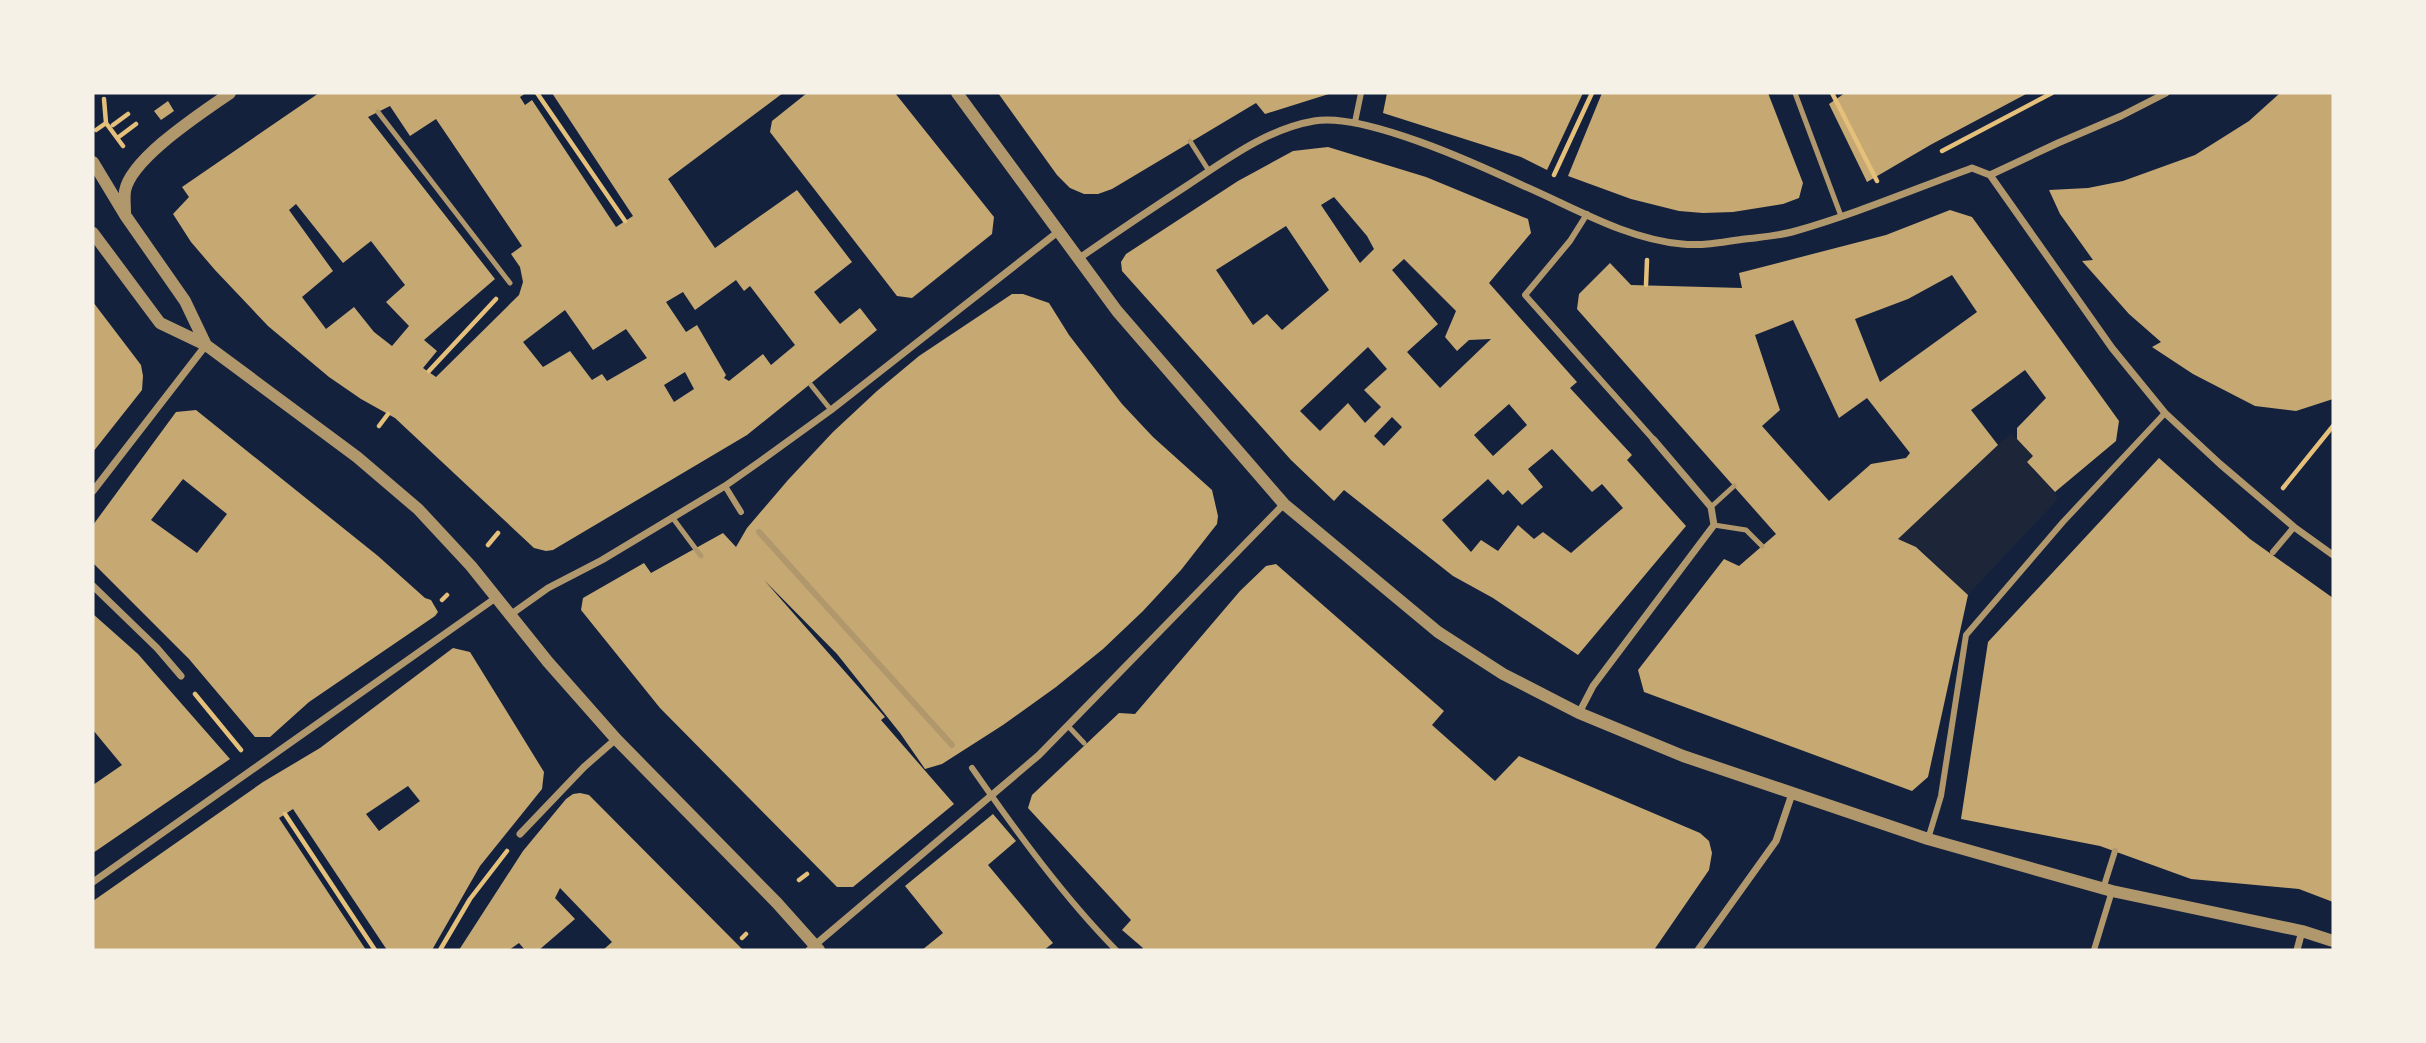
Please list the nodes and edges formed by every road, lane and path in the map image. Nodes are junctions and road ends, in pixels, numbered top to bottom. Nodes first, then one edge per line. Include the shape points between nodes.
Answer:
1 (230, 93) edge
2 (537, 93) edge
3 (957, 93) edge
4 (1361, 93) edge
5 (1592, 93) edge
6 (1796, 93) edge
7 (1832, 93) edge
8 (2052, 93) edge
9 (2166, 93) edge
10 (104, 99) dead end
11 (378, 112) dead end
12 (128, 114) dead end
13 (1355, 122) junction
14 (106, 123) junction
15 (135, 124) dead end
16 (113, 125) dead end
17 (96, 130) dead end
18 (120, 136) dead end
19 (1190, 141) dead end
20 (126, 149) dead end
21 (1937, 154) dead end
22 (93, 162) edge
23 (1209, 171) junction
24 (1990, 175) junction
25 (1879, 185) dead end
26 (1545, 195) junction
27 (1587, 214) junction
28 (125, 215) junction
29 (1840, 216) junction
30 (625, 221) dead end
31 (1059, 231) junction
32 (93, 233) edge
33 (1078, 259) junction
34 (510, 283) joint
35 (206, 345) junction
36 (429, 371) dead end
37 (811, 385) dead end
38 (831, 410) junction
39 (2165, 413) junction
40 (388, 414) dead end
41 (379, 426) dead end
42 (2333, 426) edge
43 (1654, 440) joint
44 (725, 486) junction
45 (1734, 486) dead end
46 (93, 491) edge
47 (1284, 504) junction
48 (2269, 505) junction
49 (1711, 507) junction
50 (741, 512) dead end
51 (672, 517) junction
52 (1714, 525) junction
53 (2294, 527) junction
54 (759, 532) dead end
55 (498, 533) dead end
56 (488, 545) dead end
57 (1762, 546) dead end
58 (2273, 552) dead end
59 (2333, 555) edge
60 (701, 556) dead end
61 (93, 586) edge
62 (447, 595) dead end
63 (496, 597) junction
64 (442, 600) dead end
65 (510, 615) junction
66 (181, 676) joint
67 (1579, 713) junction
68 (1068, 726) junction
69 (616, 739) junction
70 (1084, 743) dead end
71 (952, 745) dead end
72 (972, 768) dead end
73 (254, 770) junction
74 (1792, 794) junction
75 (992, 796) junction
76 (285, 814) dead end
77 (520, 834) joint
78 (1928, 839) junction
79 (2115, 851) dead end
80 (807, 874) dead end
81 (800, 880) dead end
82 (93, 882) edge
83 (2108, 890) junction
84 (2302, 931) junction
85 (2333, 941) edge
86 (814, 949) edge
87 (376, 950) edge
88 (440, 950) edge
89 (1116, 950) edge
90 (1698, 950) edge
91 (2094, 950) edge
92 (2297, 950) edge

1 - 28 street via 162,143 139,166 125,188
2 - 30 path
3 - 31 street
4 - 13 street
5 - 26 path
6 - 29 lane
7 - 25 path
8 - 21 path
9 - 24 street
10 - 14 path
11 - 34 lane
12 - 16 path
13 - 23 street via 1315,120 1271,134
13 - 26 street via 1427,145
14 - 17 path
14 - 20 path
15 - 18 path
19 - 23 lane
22 - 28 street
23 - 33 street
24 - 29 street via 1972,168
24 - 39 street via 2112,348
26 - 27 street
27 - 29 street via 1647,239 1684,244 1790,232
27 - 43 street via 1525,295
28 - 35 street via 185,302
31 - 33 street
31 - 38 street
32 - 35 street via 160,323
33 - 47 street via 1132,329
34 - 36 path
35 - 46 street
35 - 63 street via 357,457 418,509
37 - 38 lane
38 - 44 street
39 - 48 street
39 - 78 street via 1966,635 1941,796
40 - 41 path
42 - 48 path
43 - 49 street
44 - 50 street
44 - 51 street
45 - 49 lane
47 - 67 street via 1438,632 1503,674
47 - 68 street
48 - 53 street
49 - 52 street
51 - 60 lane
51 - 65 street
52 - 57 lane via 1746,530
52 - 67 street via 1593,686
53 - 58 street
53 - 59 street
54 - 71 street
55 - 56 path
61 - 66 street
62 - 64 path
63 - 65 street
63 - 73 street
65 - 69 street
66 - 73 path
67 - 74 street
68 - 70 lane
68 - 75 street
69 - 77 street
69 - 86 street via 777,903
72 - 75 street
73 - 82 street
74 - 78 street
74 - 90 street via 1776,841
75 - 86 street
75 - 89 street
76 - 87 path
77 - 88 path via 470,899
78 - 83 street
79 - 83 street
80 - 81 path
83 - 84 street
83 - 91 street
84 - 85 street
84 - 92 street

